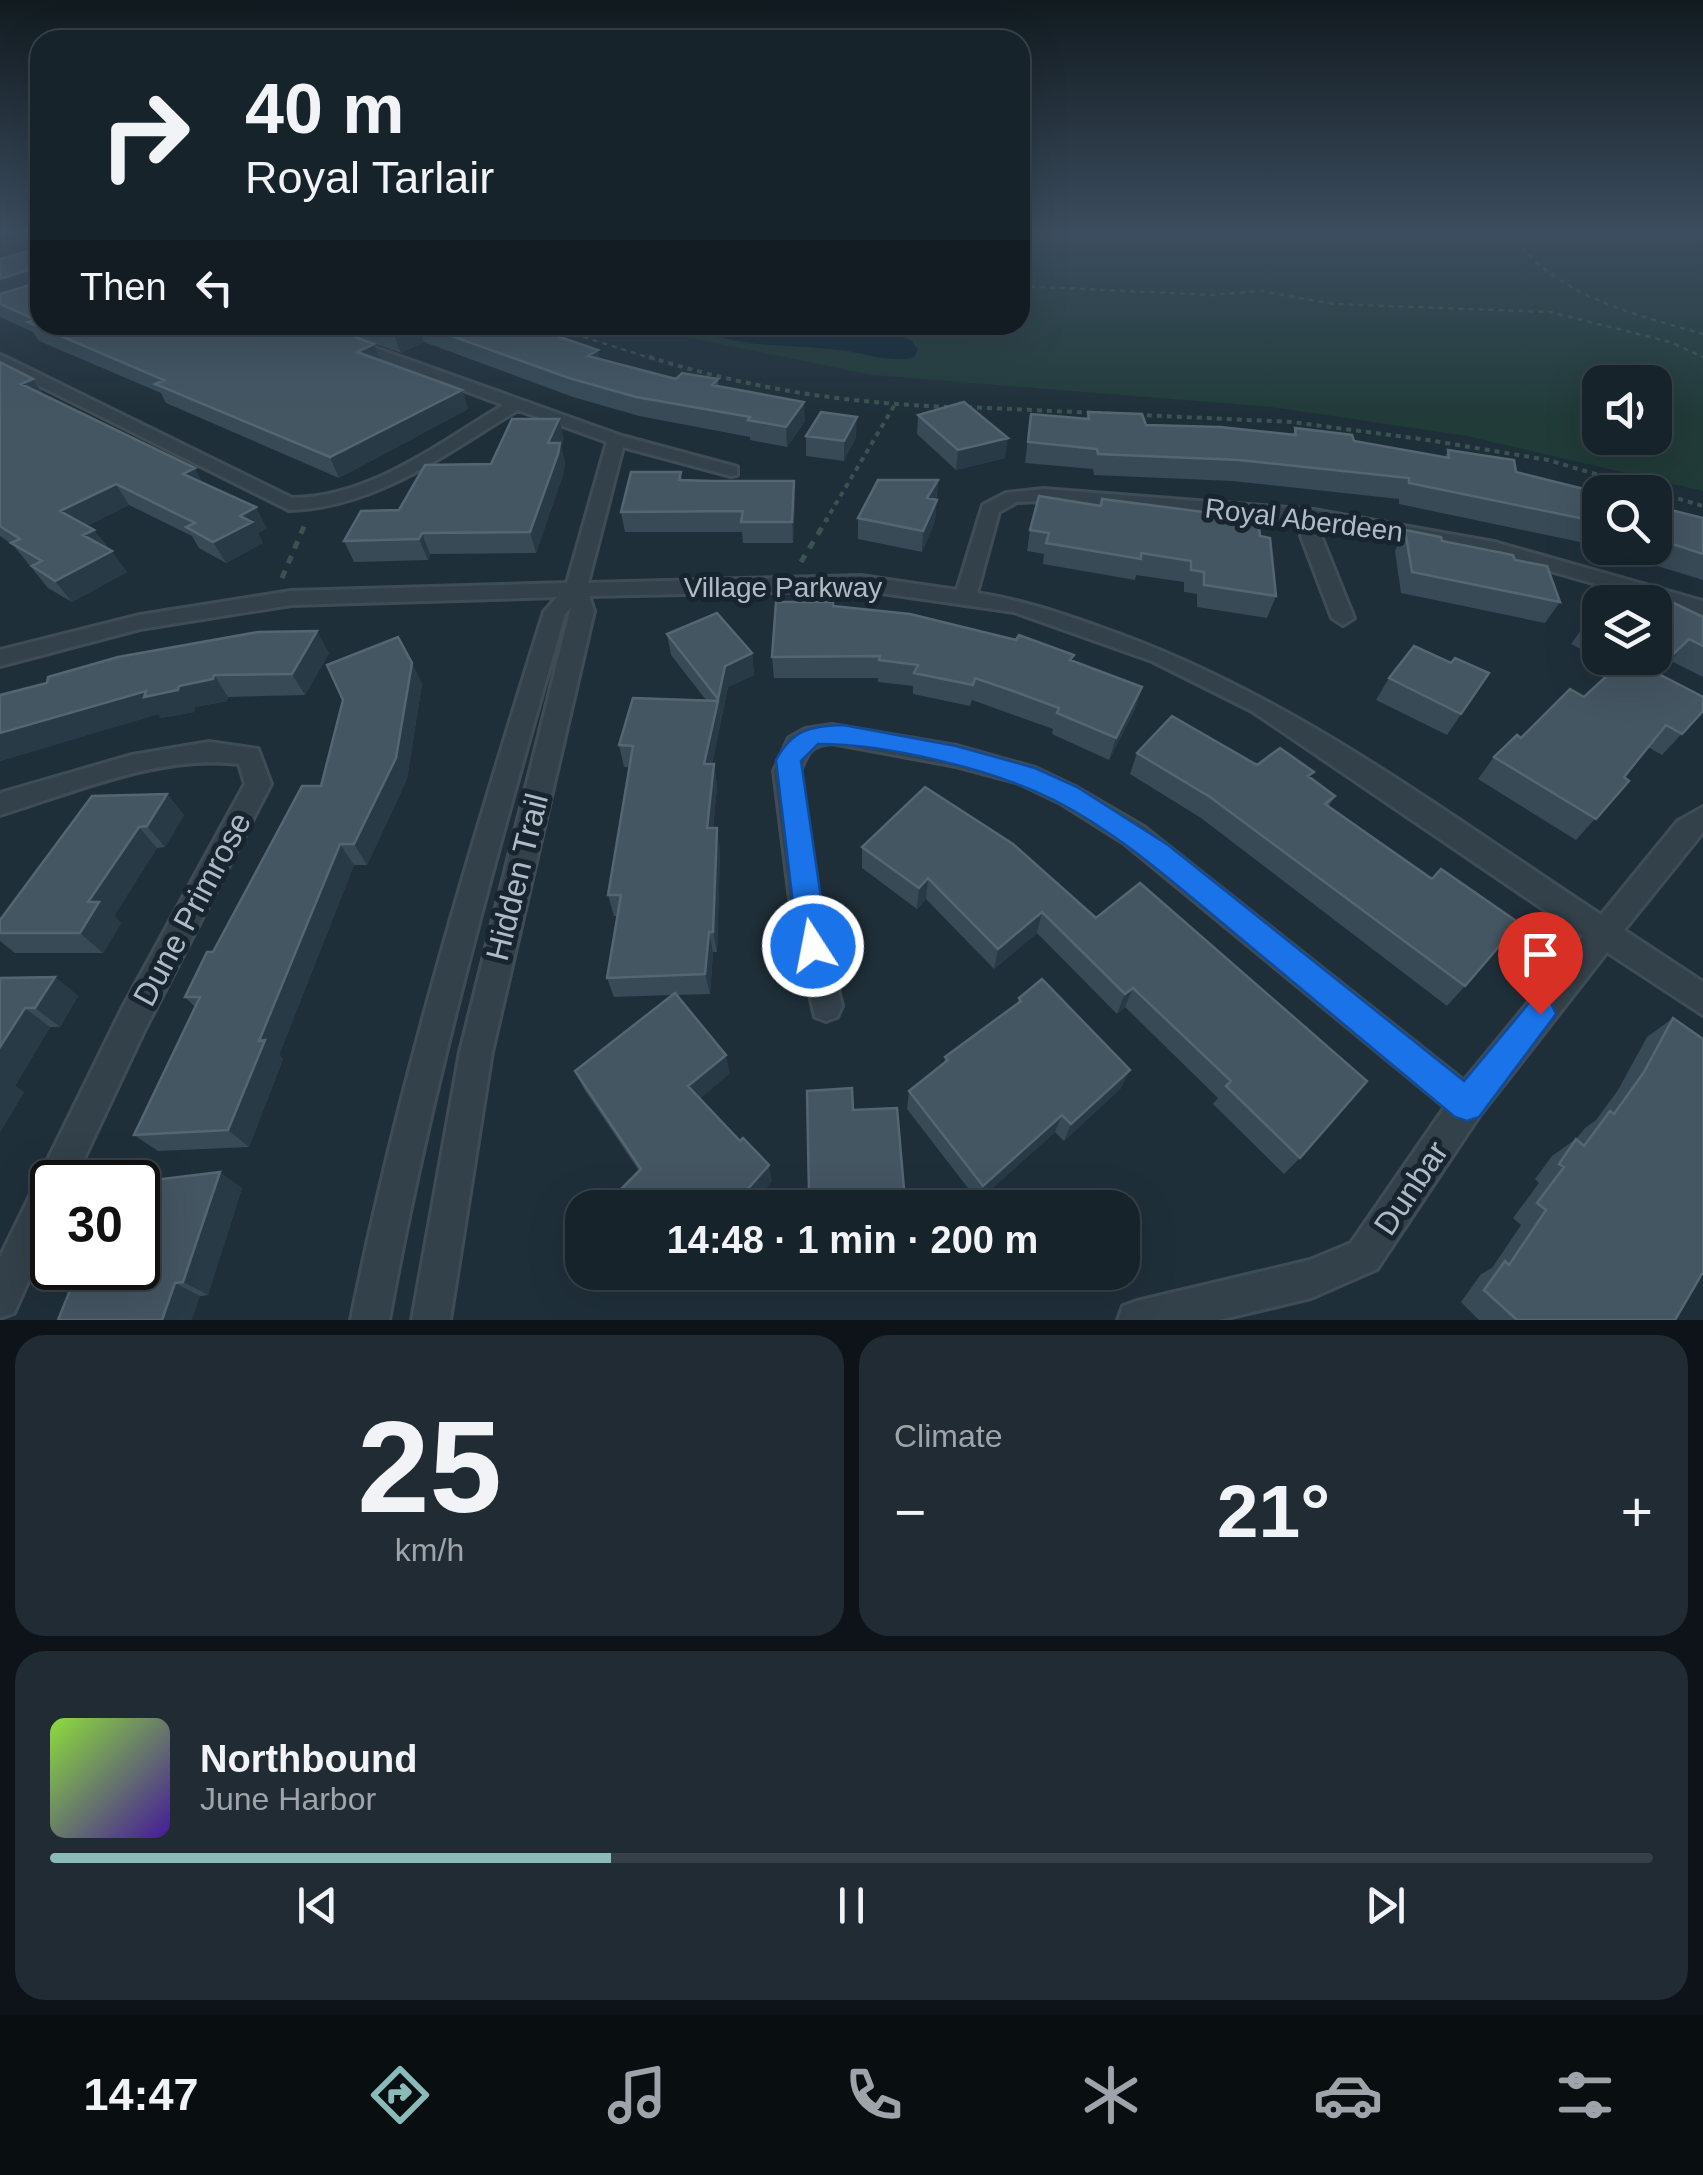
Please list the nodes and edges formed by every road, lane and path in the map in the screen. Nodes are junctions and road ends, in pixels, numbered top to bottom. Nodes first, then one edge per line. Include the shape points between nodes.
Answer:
1 (1159, 293) edge
2 (1252, 293) edge
3 (1266, 293) edge
4 (1586, 293) edge
5 (1703, 334) edge
6 (326, 335) edge
7 (578, 335) edge
8 (1703, 357) edge
9 (0, 360) edge
10 (516, 404) junction
11 (894, 406) junction
12 (616, 440) junction
13 (731, 471) dead end
14 (1703, 506) edge
15 (312, 507) junction
16 (1314, 516) junction
17 (280, 582) dead end
18 (818, 583) junction
19 (576, 589) junction
20 (966, 597) junction
21 (1703, 608) edge
22 (1343, 618) dead end
23 (0, 658) edge
24 (0, 804) edge
25 (1703, 818) edge
26 (1602, 932) junction
27 (1703, 1000) edge
28 (826, 1006) dead end
29 (1467, 1104) junction
30 (66, 1160) edge
31 (30, 1236) edge
32 (0, 1298) edge
33 (370, 1320) edge
34 (431, 1320) edge
35 (1136, 1320) edge

1 - 2 path
3 - 8 path via 1334,304 1550,312 1670,342
4 - 5 path
6 - 10 street
7 - 11 path via 790,394
9 - 15 street via 289,504
10 - 12 street
10 - 15 street via 374,486
11 - 14 path via 1292,422 1548,460
11 - 18 path via 801,563 817,564
12 - 13 street
12 - 19 street, Hidden Trail
15 - 17 path
16 - 20 street, Royal Aberdeen via 1012,498 990,509
16 - 21 street, Royal Aberdeen via 1494,548
16 - 22 street via 1311,536
18 - 19 street, Village Parkway
18 - 20 street, Village Parkway
19 - 23 street, Village Parkway via 291,598 140,622
19 - 33 street via 554,612 516,740 396,1184
19 - 34 street, Hidden Trail via 583,611 446,1196
20 - 26 street, Village Parkway via 1118,639 1260,705
24 - 30 street, Dune Primrose via 132,765 209,751 249,756 258,784
25 - 26 street, Dunbar
26 - 27 street, Village Parkway
26 - 29 street, Dunbar
28 - 29 street via 787,771 798,745 832,734 956,756 1068,795 1158,854
29 - 35 street, Dunbar via 1364,1256 1312,1279
31 - 32 street, Dune Primrose

